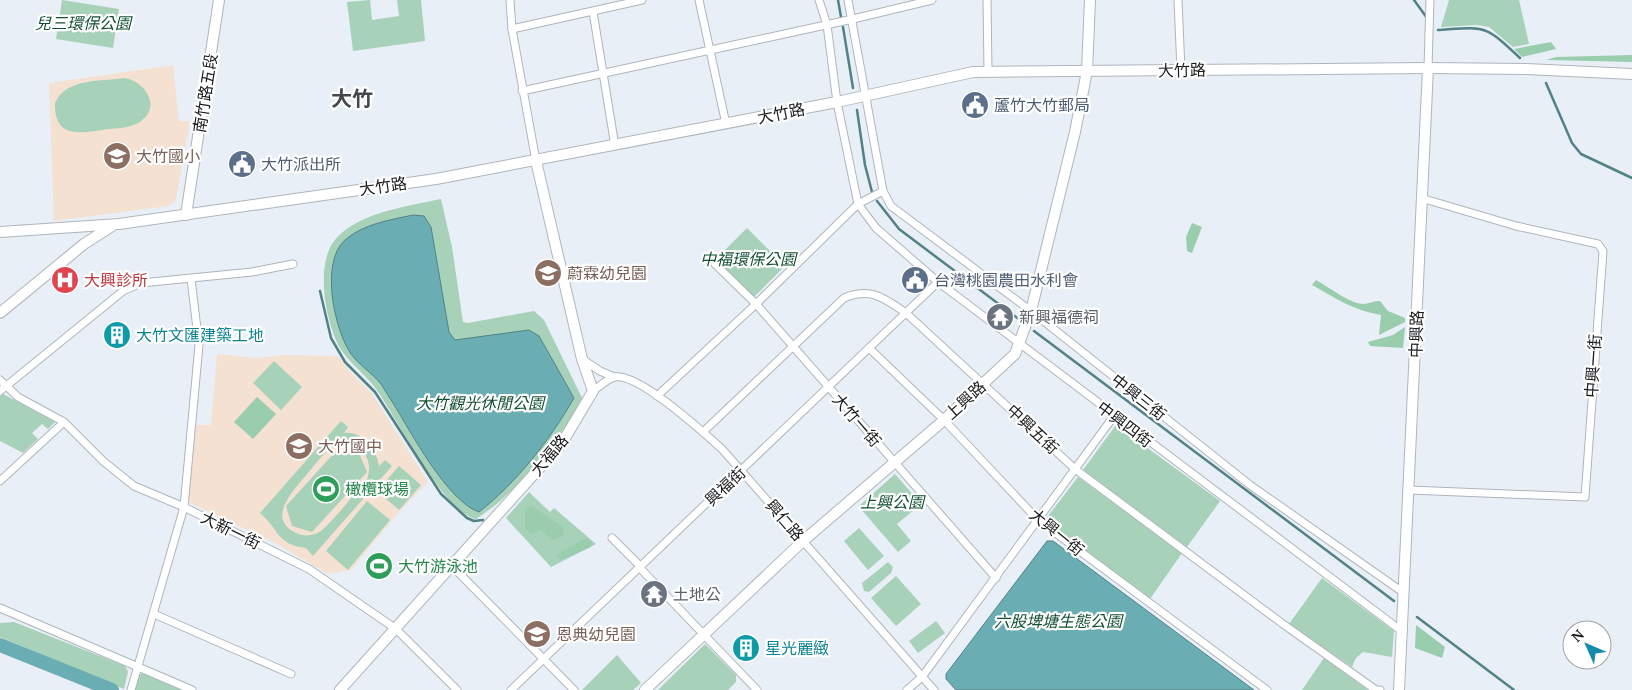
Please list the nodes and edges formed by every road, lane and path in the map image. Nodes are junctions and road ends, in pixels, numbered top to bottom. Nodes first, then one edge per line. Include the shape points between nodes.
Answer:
1 (219, 0) edge
2 (510, 0) edge
3 (642, 0) edge
4 (699, 0) edge
5 (819, 0) edge
6 (848, 0) edge
7 (932, 0) edge
8 (987, 0) edge
9 (1090, 0) edge
10 (1178, 0) edge
11 (1430, 0) edge
12 (593, 12) junction
13 (853, 20) junction
14 (827, 25) junction
15 (512, 29) junction
16 (710, 50) junction
17 (1428, 68) junction
18 (1180, 70) junction
19 (988, 71) junction
20 (1087, 71) junction
21 (1632, 74) edge
22 (604, 75) junction
23 (522, 91) junction
24 (866, 96) junction
25 (837, 102) junction
26 (726, 124) junction
27 (615, 146) junction
28 (536, 161) junction
29 (883, 191) junction
30 (1421, 198) junction
31 (858, 204) junction
32 (186, 215) junction
33 (112, 225) junction
34 (0, 232) edge
35 (293, 264) dead end
36 (715, 264) dead end
37 (191, 279) junction
38 (938, 282) junction
39 (756, 304) junction
40 (1031, 312) junction
41 (0, 313) edge
42 (906, 313) junction
43 (1020, 345) junction
44 (793, 347) junction
45 (869, 348) junction
46 (582, 359) junction
47 (614, 377) junction
48 (984, 384) junction
49 (2, 386) edge
50 (828, 388) junction
51 (593, 391) junction
52 (657, 396) junction
53 (1114, 416) junction
54 (944, 420) junction
55 (64, 422) junction
56 (703, 432) junction
57 (895, 462) junction
58 (1075, 469) junction
59 (741, 470) junction
60 (0, 482) edge
61 (1410, 490) junction
62 (184, 507) junction
63 (1038, 520) junction
64 (612, 538) dead end
65 (803, 541) junction
66 (452, 566) junction
67 (640, 567) junction
68 (996, 578) junction
69 (1404, 596) junction
70 (2, 611) edge
71 (154, 614) junction
72 (396, 629) junction
73 (1403, 632) junction
74 (705, 634) junction
75 (543, 659) junction
76 (138, 666) junction
77 (291, 674) dead end
78 (922, 677) junction
79 (131, 690) edge
80 (192, 690) edge
81 (340, 690) edge
82 (457, 690) edge
83 (511, 690) edge
84 (574, 690) edge
85 (645, 690) edge
86 (757, 690) edge
87 (907, 690) edge
88 (934, 690) edge
89 (1267, 690) edge
90 (1380, 690) edge
91 (1399, 690) edge

1 - 32 street, 南竹路五段
2 - 15 street
3 - 12 street
4 - 16 street
5 - 14 street
6 - 13 street
7 - 13 street
8 - 19 street
9 - 20 street, 上興路
10 - 18 street
11 - 17 street
12 - 15 street
12 - 22 street
13 - 14 street
13 - 24 street
14 - 16 street
14 - 25 street
15 - 23 street
16 - 22 street
16 - 26 street
17 - 18 street, 大竹路
17 - 21 street, 大竹路
17 - 30 street, 中興路
18 - 20 street, 大竹路
19 - 20 street, 大竹路
19 - 24 street, 大竹路
20 - 40 street, 上興路
22 - 23 street
22 - 27 street
23 - 28 street
24 - 25 street, 大竹路
24 - 29 street
25 - 26 street, 大竹路
25 - 31 street
26 - 27 street, 大竹路
27 - 28 street, 大竹路
28 - 32 street, 大竹路 via 436,179
28 - 46 street
29 - 31 street
29 - 40 street, 中興三街 via 891,206
30 - 61 street, 中興路
30 - 61 street, 中興一街 via 1516,226 1598,244 1603,251 1585,497
31 - 38 street, 中興四街 via 876,228
31 - 39 street
32 - 33 street, 大竹路
33 - 34 street, 大竹路
33 - 41 street
35 - 37 street
36 - 39 street, 大竹一街
37 - 49 street via 141,283 123,291
37 - 62 street via 199,345
38 - 42 street, 興福街
38 - 43 street, 中興四街
39 - 44 street, 大竹一街
39 - 52 street
40 - 43 street, 上興路
40 - 69 street, 中興三街 via 1250,485
42 - 44 street, 中興五街 via 881,296 858,292 844,298
42 - 45 street, 興福街
42 - 48 street, 中興五街
43 - 48 street, 上興路 via 1007,363
43 - 53 street, 中興四街
44 - 50 street, 大竹一街
44 - 56 street, 中興五街
45 - 50 street, 興福街
45 - 54 street, 大興一街
46 - 47 street, 興仁路
46 - 51 street
47 - 51 street
47 - 52 street, 興仁路 via 639,383
48 - 54 street, 上興路
48 - 58 street, 中興五街
49 - 55 street, 大新一街
50 - 57 street, 大竹一街
50 - 59 street, 興福街
51 - 66 street, 大福路 via 562,443
52 - 56 street, 興仁路
53 - 58 street
53 - 73 street, 中興四街
54 - 57 street, 上興路
54 - 63 street, 大興一街
55 - 60 street
55 - 62 street, 大新一街 via 134,486
56 - 59 street, 興仁路
57 - 65 street, 上興路
57 - 68 street, 大竹一街
58 - 63 street
58 - 90 street, 中興五街 via 1283,624
59 - 65 street, 興仁路
59 - 67 street, 興福街
61 - 69 street, 中興路
62 - 71 street
62 - 72 street, 大新一街 via 309,570
63 - 68 street
63 - 89 street, 大興一街
64 - 67 street
65 - 74 street, 上興路
65 - 78 street, 興仁路
66 - 72 street, 大福路
66 - 75 street
67 - 74 street
67 - 75 street, 興福街
68 - 78 street
69 - 73 street, 中興路
70 - 76 street
71 - 76 street
71 - 77 street
72 - 81 street, 大福路
72 - 82 street, 大新一街
73 - 91 street
74 - 85 street, 上興路
74 - 86 street
75 - 83 street, 興福街
75 - 84 street
76 - 79 street
76 - 80 street
78 - 87 street
78 - 88 street, 興仁路

